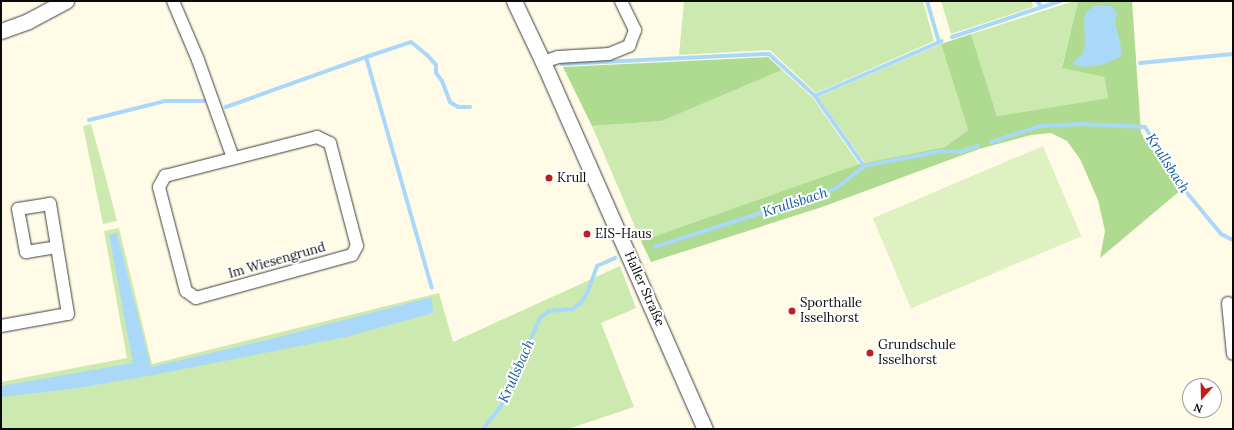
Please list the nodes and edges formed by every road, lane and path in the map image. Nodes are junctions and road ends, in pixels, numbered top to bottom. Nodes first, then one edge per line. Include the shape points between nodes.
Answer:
1 (66, 1) edge
2 (173, 1) edge
3 (514, 1) edge
4 (621, 1) edge
5 (2, 27) edge
6 (543, 62) junction
7 (233, 158) junction
8 (57, 247) junction
9 (1228, 303) dead end
10 (1, 326) edge
11 (1233, 354) edge
12 (705, 429) edge

1 - 5 street via 28,21
2 - 7 street via 198,60
3 - 6 street, Haller Straße
4 - 6 street via 635,30 629,46 609,54 558,57
6 - 12 street, Haller Straße
7 - 7 street, Im Wiesengrund via 165,176 159,187 186,291 196,298 352,255 357,246 330,143 317,137
8 - 8 street via 50,204 18,209 26,252
8 - 10 street via 68,314
9 - 11 street

